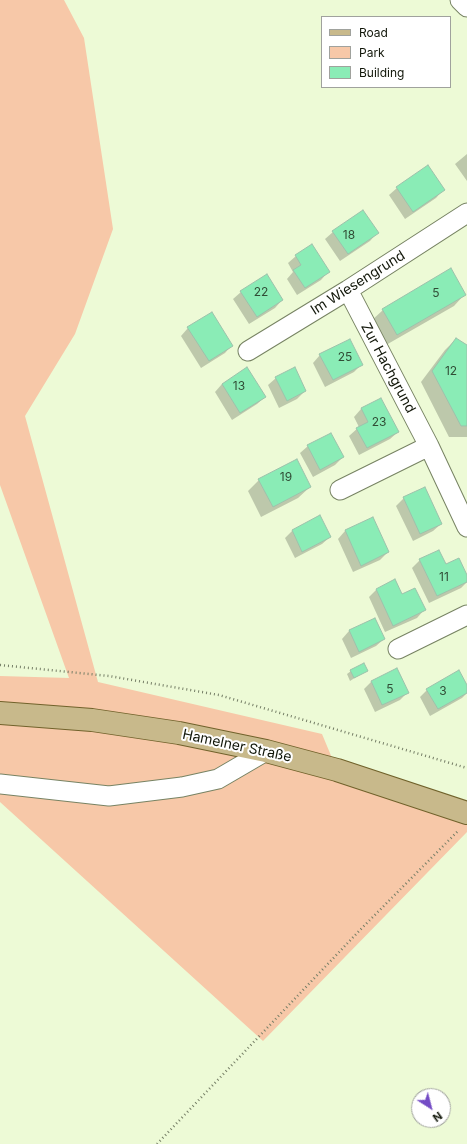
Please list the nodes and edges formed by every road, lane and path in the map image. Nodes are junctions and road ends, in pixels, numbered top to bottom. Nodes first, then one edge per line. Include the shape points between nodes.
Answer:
1 (460, 0) edge
2 (467, 7) edge
3 (467, 213) edge
4 (348, 290) junction
5 (248, 351) dead end
6 (429, 446) junction
7 (340, 490) dead end
8 (467, 527) edge
9 (467, 615) edge
10 (398, 649) dead end
11 (0, 665) edge
12 (0, 713) edge
13 (266, 751) junction
14 (467, 768) edge
15 (0, 784) edge
16 (464, 820) edge
17 (157, 1144) edge

1 - 2 street
3 - 4 street, Im Wiesengrund
4 - 5 street, Im Wiesengrund
4 - 6 street, Zur Hachgrund
6 - 7 street
6 - 8 street, Zur Hachgrund
9 - 10 street
11 - 14 path via 109,676 219,695
12 - 13 main road, Hamelner Straße via 99,722 179,733
13 - 15 street via 218,779 182,787 109,796
13 - 16 main road, Hamelner Straße via 337,770
16 - 17 path

